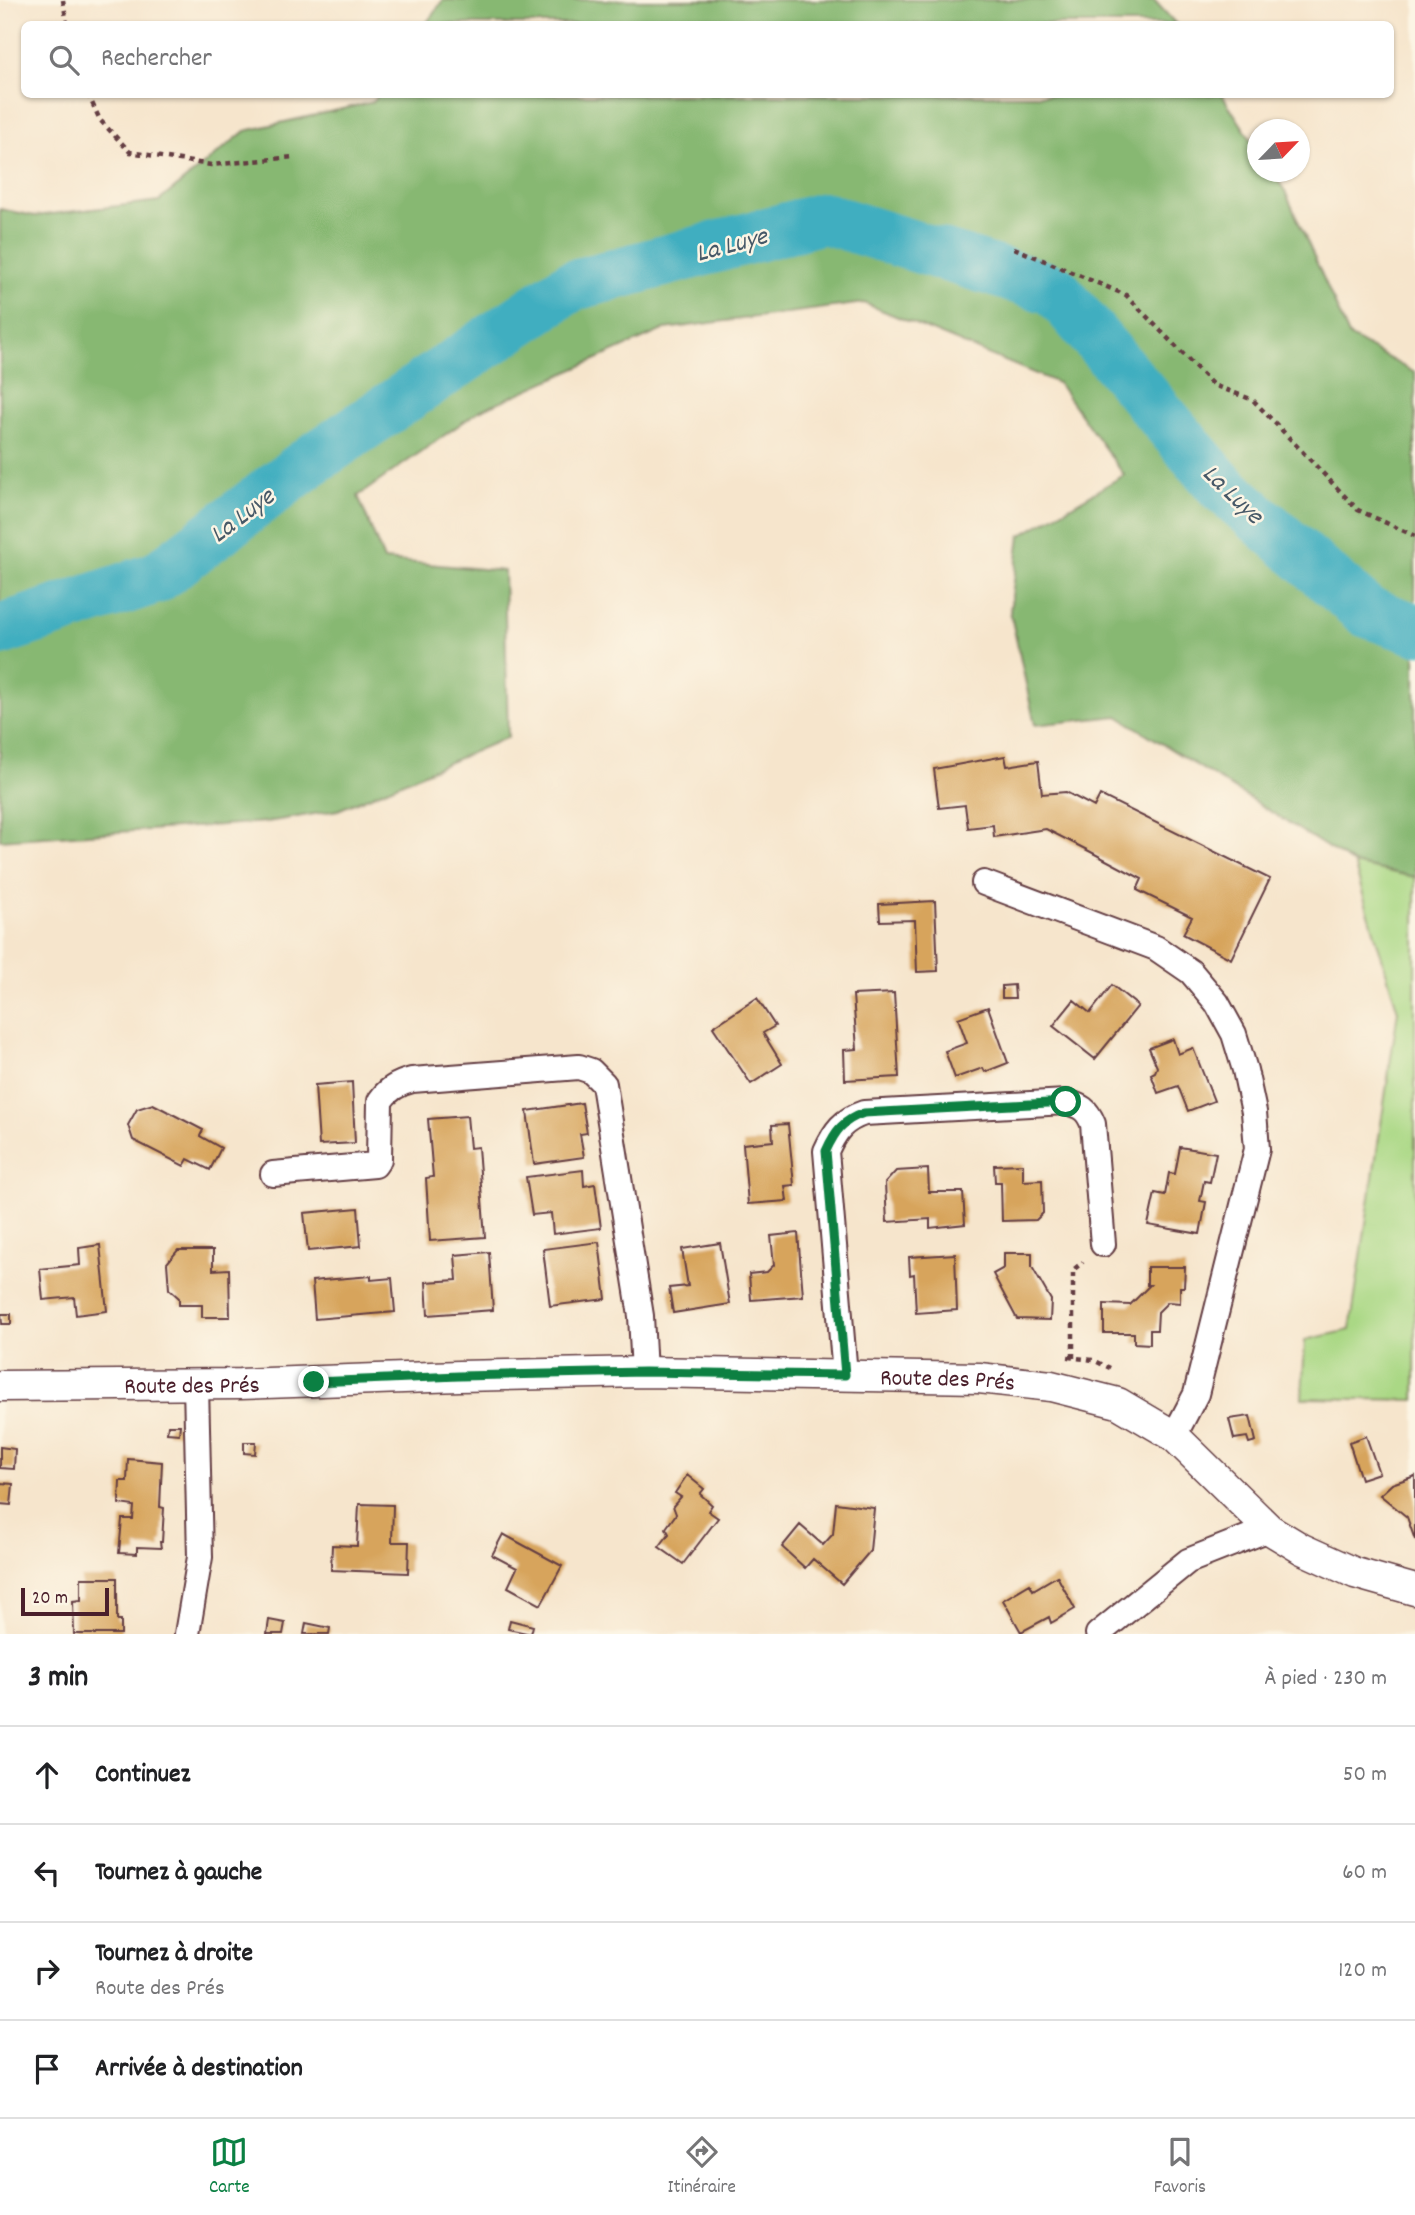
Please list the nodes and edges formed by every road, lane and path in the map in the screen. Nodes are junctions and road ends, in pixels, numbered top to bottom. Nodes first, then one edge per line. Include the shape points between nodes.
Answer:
1 (63, 0) edge
2 (66, 21) edge
3 (90, 98) edge
4 (294, 157) dead end
5 (1014, 248) dead end
6 (1415, 536) edge
7 (984, 883) dead end
8 (273, 1174) dead end
9 (1103, 1244) joint
10 (1073, 1358) dead end
11 (644, 1372) junction
12 (845, 1375) junction
13 (197, 1385) junction
14 (0, 1386) edge
15 (1174, 1436) junction
16 (1269, 1530) junction
17 (1415, 1590) edge
18 (187, 1634) edge
19 (1098, 1634) edge

1 - 2 path
3 - 4 path via 100,120 130,152 211,165
5 - 6 path via 1126,295 1213,385 1253,400 1357,510
7 - 15 street via 1156,948 1191,972 1217,1003 1234,1034 1252,1102 1257,1150 1196,1394
8 - 11 street via 376,1166 380,1101 401,1083 579,1067 591,1071 604,1084 641,1317
9 - 10 path via 1073,1270
9 - 12 street via 1093,1124 1080,1106 1066,1102 864,1113 848,1118 826,1151
11 - 12 street, Route des Prés
11 - 13 street, Route des Prés
12 - 15 street, Route des Prés via 979,1378 1051,1386 1118,1403
13 - 14 street, Route des Prés
13 - 18 street via 200,1557
15 - 16 street, Route des Prés
16 - 17 street, Route des Prés via 1355,1573
16 - 19 street via 1188,1560

